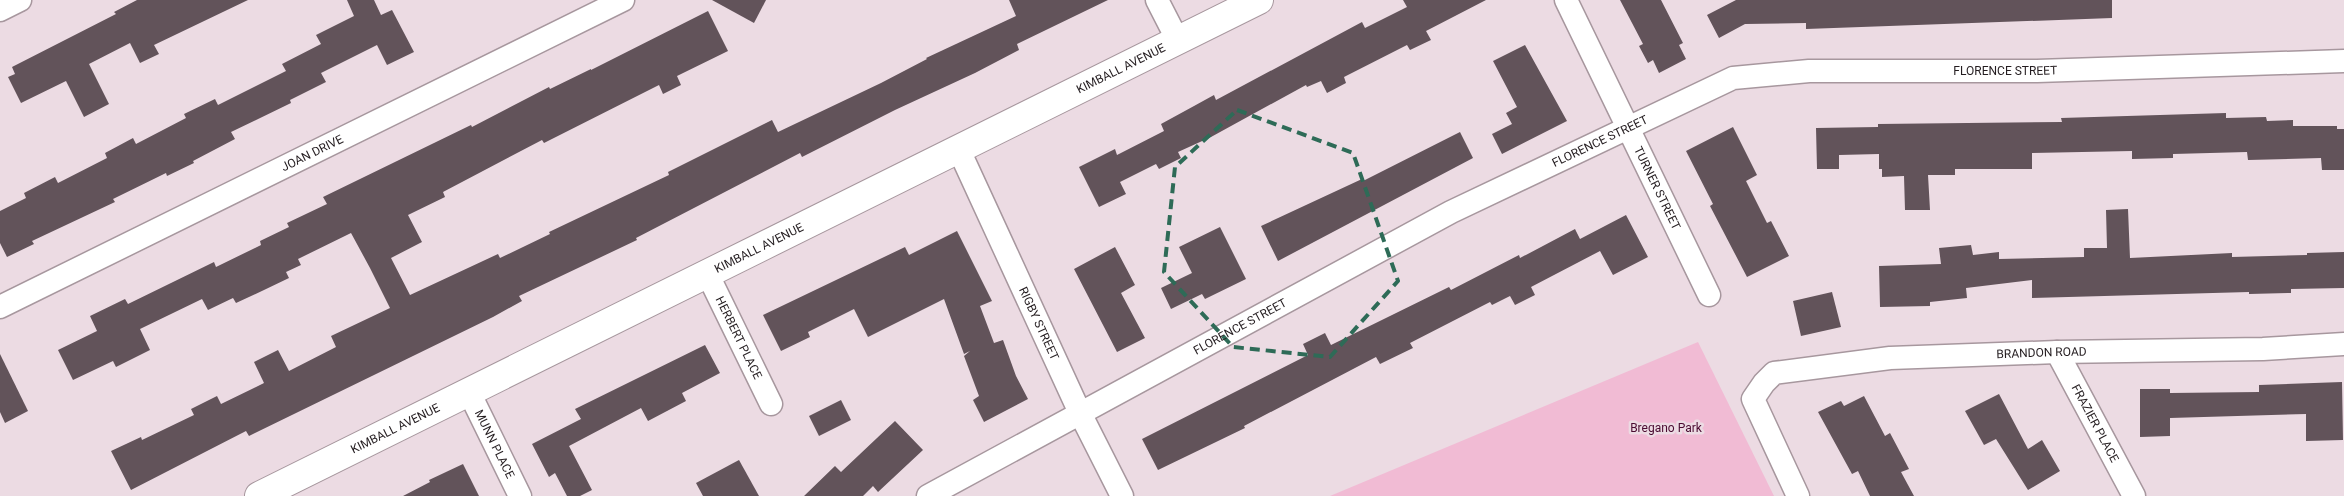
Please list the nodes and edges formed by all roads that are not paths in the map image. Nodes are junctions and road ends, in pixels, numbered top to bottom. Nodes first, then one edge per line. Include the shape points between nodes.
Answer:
1 (20, 0) edge
2 (623, 0) edge
3 (1157, 0) edge
4 (1259, 0) edge
5 (1566, 0) edge
6 (0, 10) edge
7 (1178, 41) junction
8 (2344, 61) edge
9 (1628, 127) junction
10 (959, 150) junction
11 (708, 273) junction
12 (1709, 295) dead end
13 (0, 307) edge
14 (2344, 344) edge
15 (2057, 352) junction
16 (469, 392) junction
17 (771, 404) dead end
18 (1080, 412) junction
19 (258, 496) edge
20 (520, 496) edge
21 (928, 496) edge
22 (1122, 496) edge
23 (1798, 496) edge
24 (2134, 496) edge

1 - 6 street
2 - 13 street, JOAN DRIVE
3 - 7 street
4 - 7 street, KIMBALL AVENUE
5 - 9 street, TURNER STREET
7 - 10 street, KIMBALL AVENUE
8 - 9 street, FLORENCE STREET via 2037,71 1809,71 1733,78
9 - 12 street, TURNER STREET
9 - 18 street, FLORENCE STREET via 1451,212
10 - 11 street, KIMBALL AVENUE
10 - 18 street, RIGBY STREET
11 - 16 street, KIMBALL AVENUE
11 - 17 street, HERBERT PLACE
14 - 15 street, BRANDON ROAD via 2263,349
15 - 23 street, BRANDON ROAD via 1890,358 1774,373 1753,399
15 - 24 street, FRAZIER PLACE
16 - 19 street, KIMBALL AVENUE
16 - 20 street, MUNN PLACE
18 - 21 street, FLORENCE STREET
18 - 22 street, RIGBY STREET

